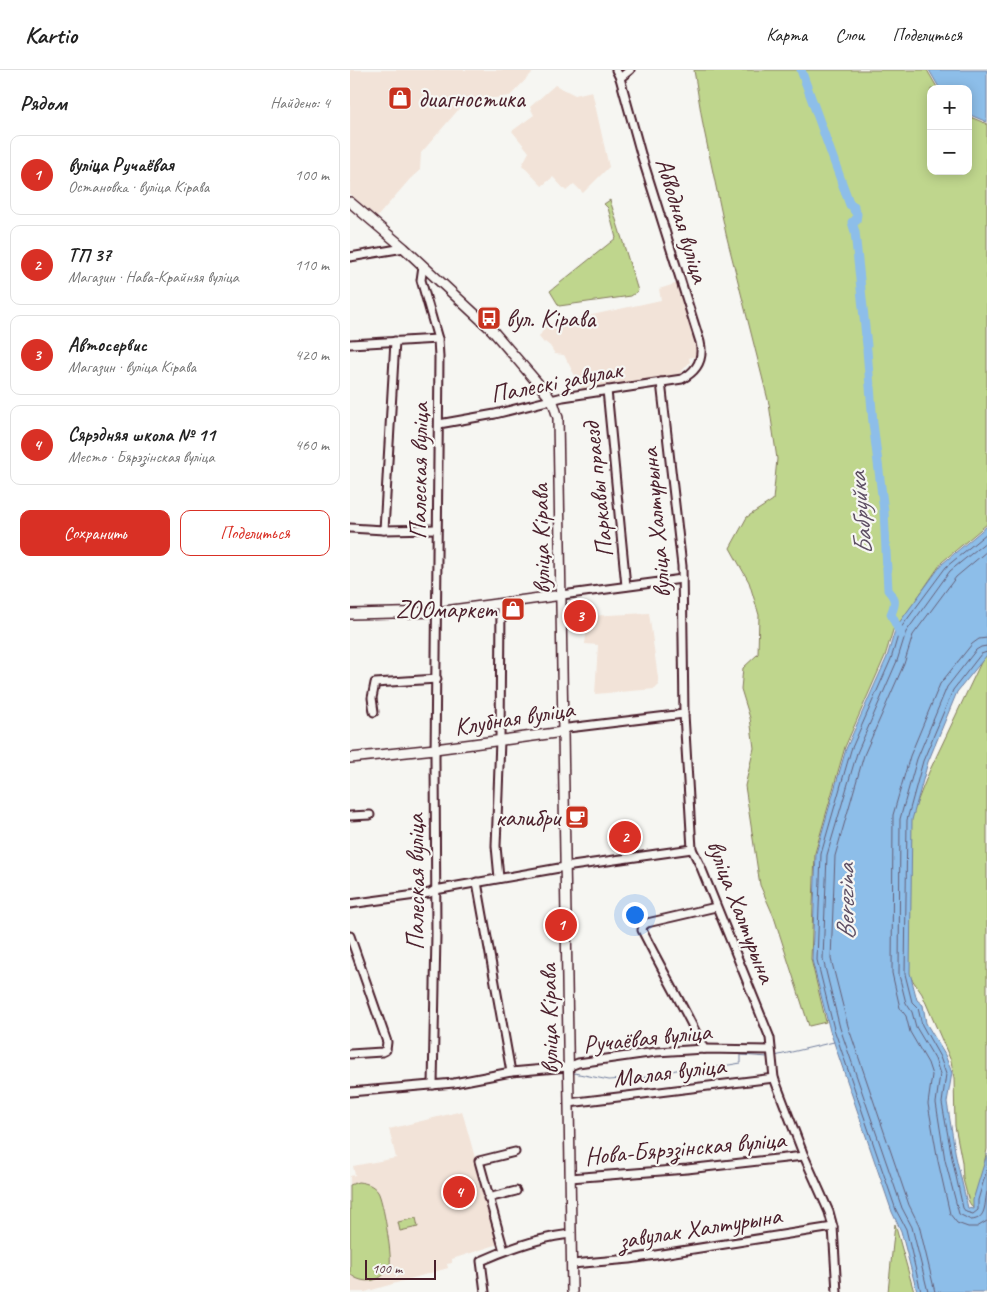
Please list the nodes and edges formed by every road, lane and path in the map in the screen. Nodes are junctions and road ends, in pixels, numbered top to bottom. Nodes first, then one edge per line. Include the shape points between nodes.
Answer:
1 (616, 70) edge
2 (630, 70) edge
3 (620, 78) junction
4 (350, 202) edge
5 (404, 248) junction
6 (350, 257) edge
7 (423, 266) junction
8 (438, 339) junction
9 (395, 341) junction
10 (350, 342) edge
11 (350, 352) edge
12 (682, 378) joint
13 (660, 382) junction
14 (607, 390) junction
15 (551, 400) junction
16 (439, 424) junction
17 (350, 528) edge
18 (437, 529) junction
19 (384, 530) junction
20 (682, 579) junction
21 (626, 586) junction
22 (562, 595) junction
23 (501, 604) junction
24 (437, 612) junction
25 (350, 614) edge
26 (437, 679) junction
27 (374, 712) dead end
28 (684, 714) junction
29 (563, 732) junction
30 (500, 740) junction
31 (435, 749) junction
32 (350, 758) edge
33 (370, 815) dead end
34 (350, 816) edge
35 (692, 849) junction
36 (565, 867) junction
37 (499, 878) junction
38 (477, 882) junction
39 (435, 890) junction
40 (350, 904) edge
41 (716, 907) junction
42 (350, 936) edge
43 (704, 1049) junction
44 (350, 1054) edge
45 (771, 1054) junction
46 (568, 1067) junction
47 (511, 1072) junction
48 (774, 1078) junction
49 (433, 1085) junction
50 (350, 1092) edge
51 (570, 1103) junction
52 (515, 1152) dead end
53 (804, 1156) junction
54 (570, 1178) junction
55 (516, 1191) dead end
56 (488, 1198) junction
57 (833, 1227) junction
58 (571, 1234) junction
59 (504, 1251) junction
60 (572, 1264) junction
61 (486, 1292) edge
62 (572, 1292) edge
63 (838, 1292) edge

1 - 3 street, Абводная вуліца
2 - 3 street
3 - 12 street, Абводная вуліца via 702,350 697,366
4 - 5 main road, вуліца Кірава
5 - 6 street
5 - 7 main road, вуліца Кірава
7 - 8 street, Палеская вуліца via 421,280
7 - 15 main road, вуліца Кірава via 492,330
8 - 9 street
8 - 16 street, Палеская вуліца
9 - 10 street
9 - 19 street
10 - 11 street
12 - 13 street, Палескі завулак
13 - 14 street, Палескі завулак
13 - 20 street, вуліца Халтурына
14 - 15 street, Палескі завулак
14 - 21 street, Паркавы праезд
15 - 16 street, Палескі завулак
15 - 22 main road, вуліца Кірава via 558,425
16 - 18 street, Палеская вуліца
17 - 19 street
18 - 19 street
18 - 24 street, Палеская вуліца
20 - 21 street
20 - 28 street, вуліца Халтурына
21 - 22 street
22 - 23 main road
22 - 29 main road, вуліца Кірава
23 - 24 main road
23 - 30 street
24 - 25 main road
24 - 26 street, Палеская вуліца
26 - 27 street via 375,683
26 - 31 street, Палеская вуліца
28 - 29 street, Клубная вуліца via 568,728
28 - 35 street, вуліца Халтурына
29 - 30 main road, Клубная вуліца
29 - 36 main road, вуліца Кірава
30 - 31 main road, Клубная вуліца
30 - 37 street via 496,846
31 - 32 main road, Клубная вуліца
31 - 39 street, Палеская вуліца
33 - 34 street
35 - 36 street
35 - 41 street, вуліца Халтурына
36 - 37 street
36 - 46 main road, вуліца Кірава
37 - 38 street
38 - 39 street
38 - 47 street
39 - 40 street
39 - 49 street, Палеская вуліца
41 - 43 street via 647,923 642,930
41 - 45 street, вуліца Халтурына via 770,1038
42 - 44 street via 387,1042 386,1050 382,1052
43 - 45 street, Ручаёвая вуліца
43 - 46 street, Ручаёвая вуліца via 578,1062
45 - 48 street, вуліца Халтурына
46 - 47 street, Ручаёвая вуліца
46 - 51 main road, вуліца Кірава
47 - 49 street, Ручаёвая вуліца
48 - 51 street, Малая вуліца
48 - 53 street, вуліца Халтурына
49 - 50 street, Ручаёвая вуліца
51 - 54 main road, вуліца Кірава
52 - 56 street via 478,1161
53 - 54 street, Нова-Бярэзінская вуліца
53 - 57 street, вуліца Халтурына
54 - 58 main road, вуліца Кірава
55 - 56 street
56 - 59 street
57 - 60 street, завулак Халтурына
57 - 63 street, вуліца Халтурына
58 - 59 street
58 - 60 main road, вуліца Кірава
59 - 61 street via 481,1261
60 - 62 main road, вуліца Кірава

